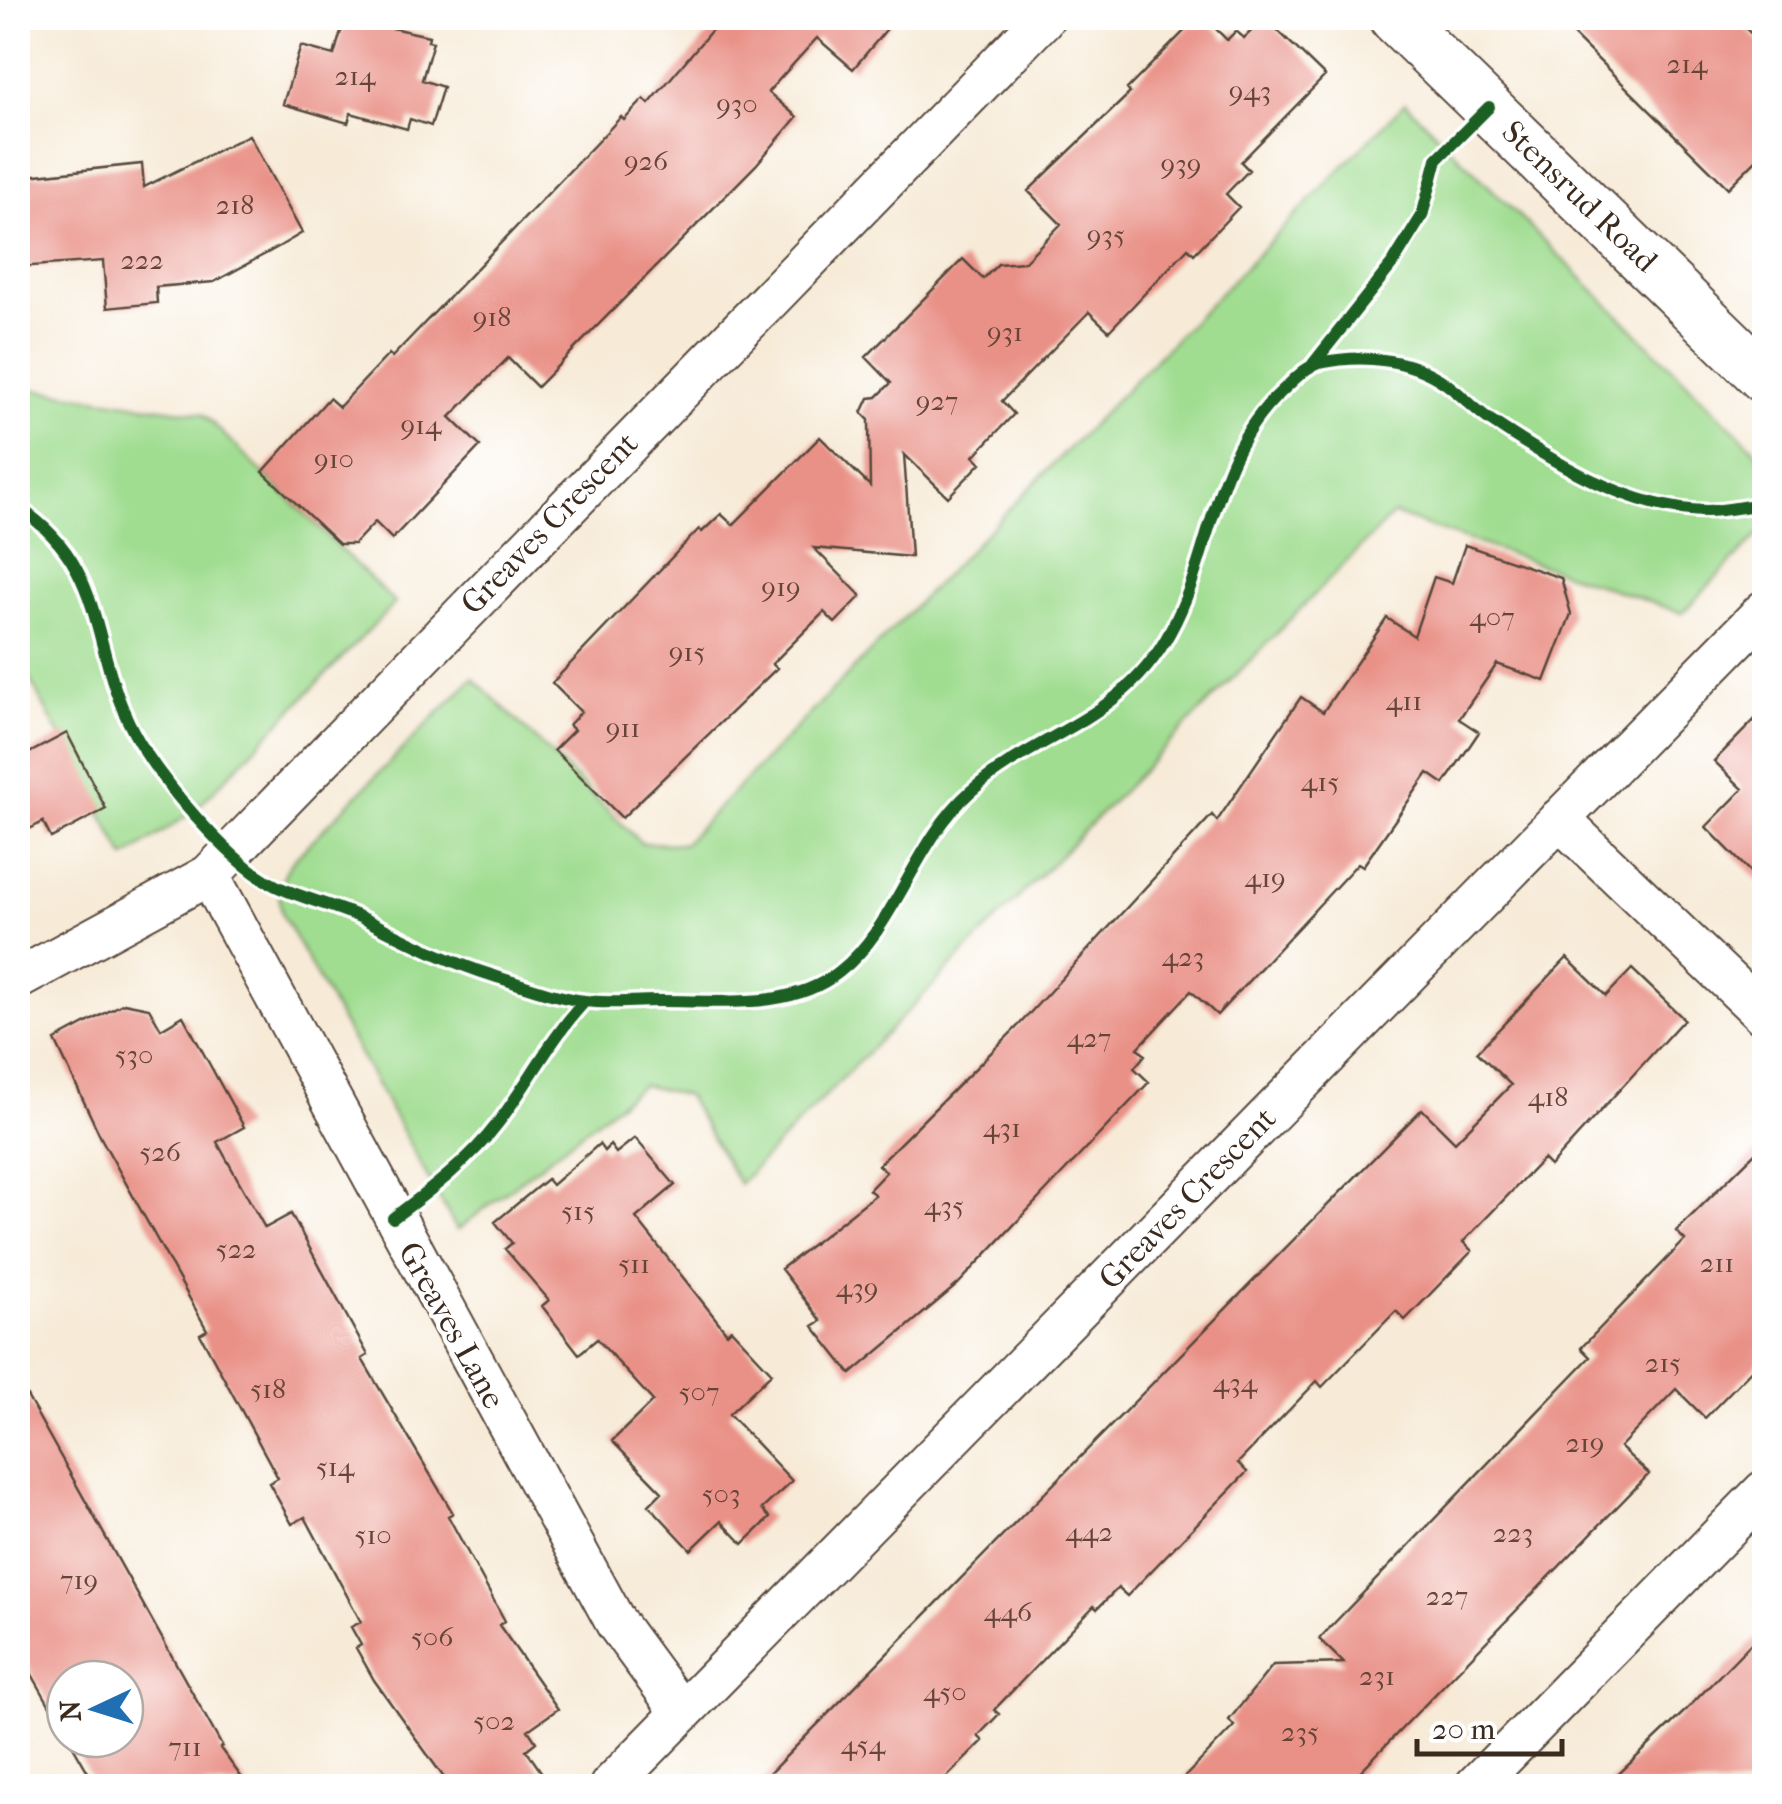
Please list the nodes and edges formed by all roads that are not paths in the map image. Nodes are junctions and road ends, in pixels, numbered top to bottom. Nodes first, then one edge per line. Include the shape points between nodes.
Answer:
1 (1044, 18) edge
2 (1395, 18) edge
3 (1764, 376) edge
4 (1764, 611) edge
5 (1559, 819) junction
6 (209, 875) junction
7 (18, 979) edge
8 (1764, 1015) edge
9 (1764, 1491) edge
10 (682, 1712) junction
11 (610, 1786) edge
12 (1475, 1786) edge

1 - 6 street, Greaves Crescent
2 - 3 street, Stensrud Road
4 - 5 street, Greaves Crescent
5 - 8 street
5 - 10 street, Greaves Crescent
6 - 7 street, Greaves Crescent
6 - 10 street, Greaves Lane via 616,1623
9 - 12 street
10 - 11 street, Greaves Crescent

